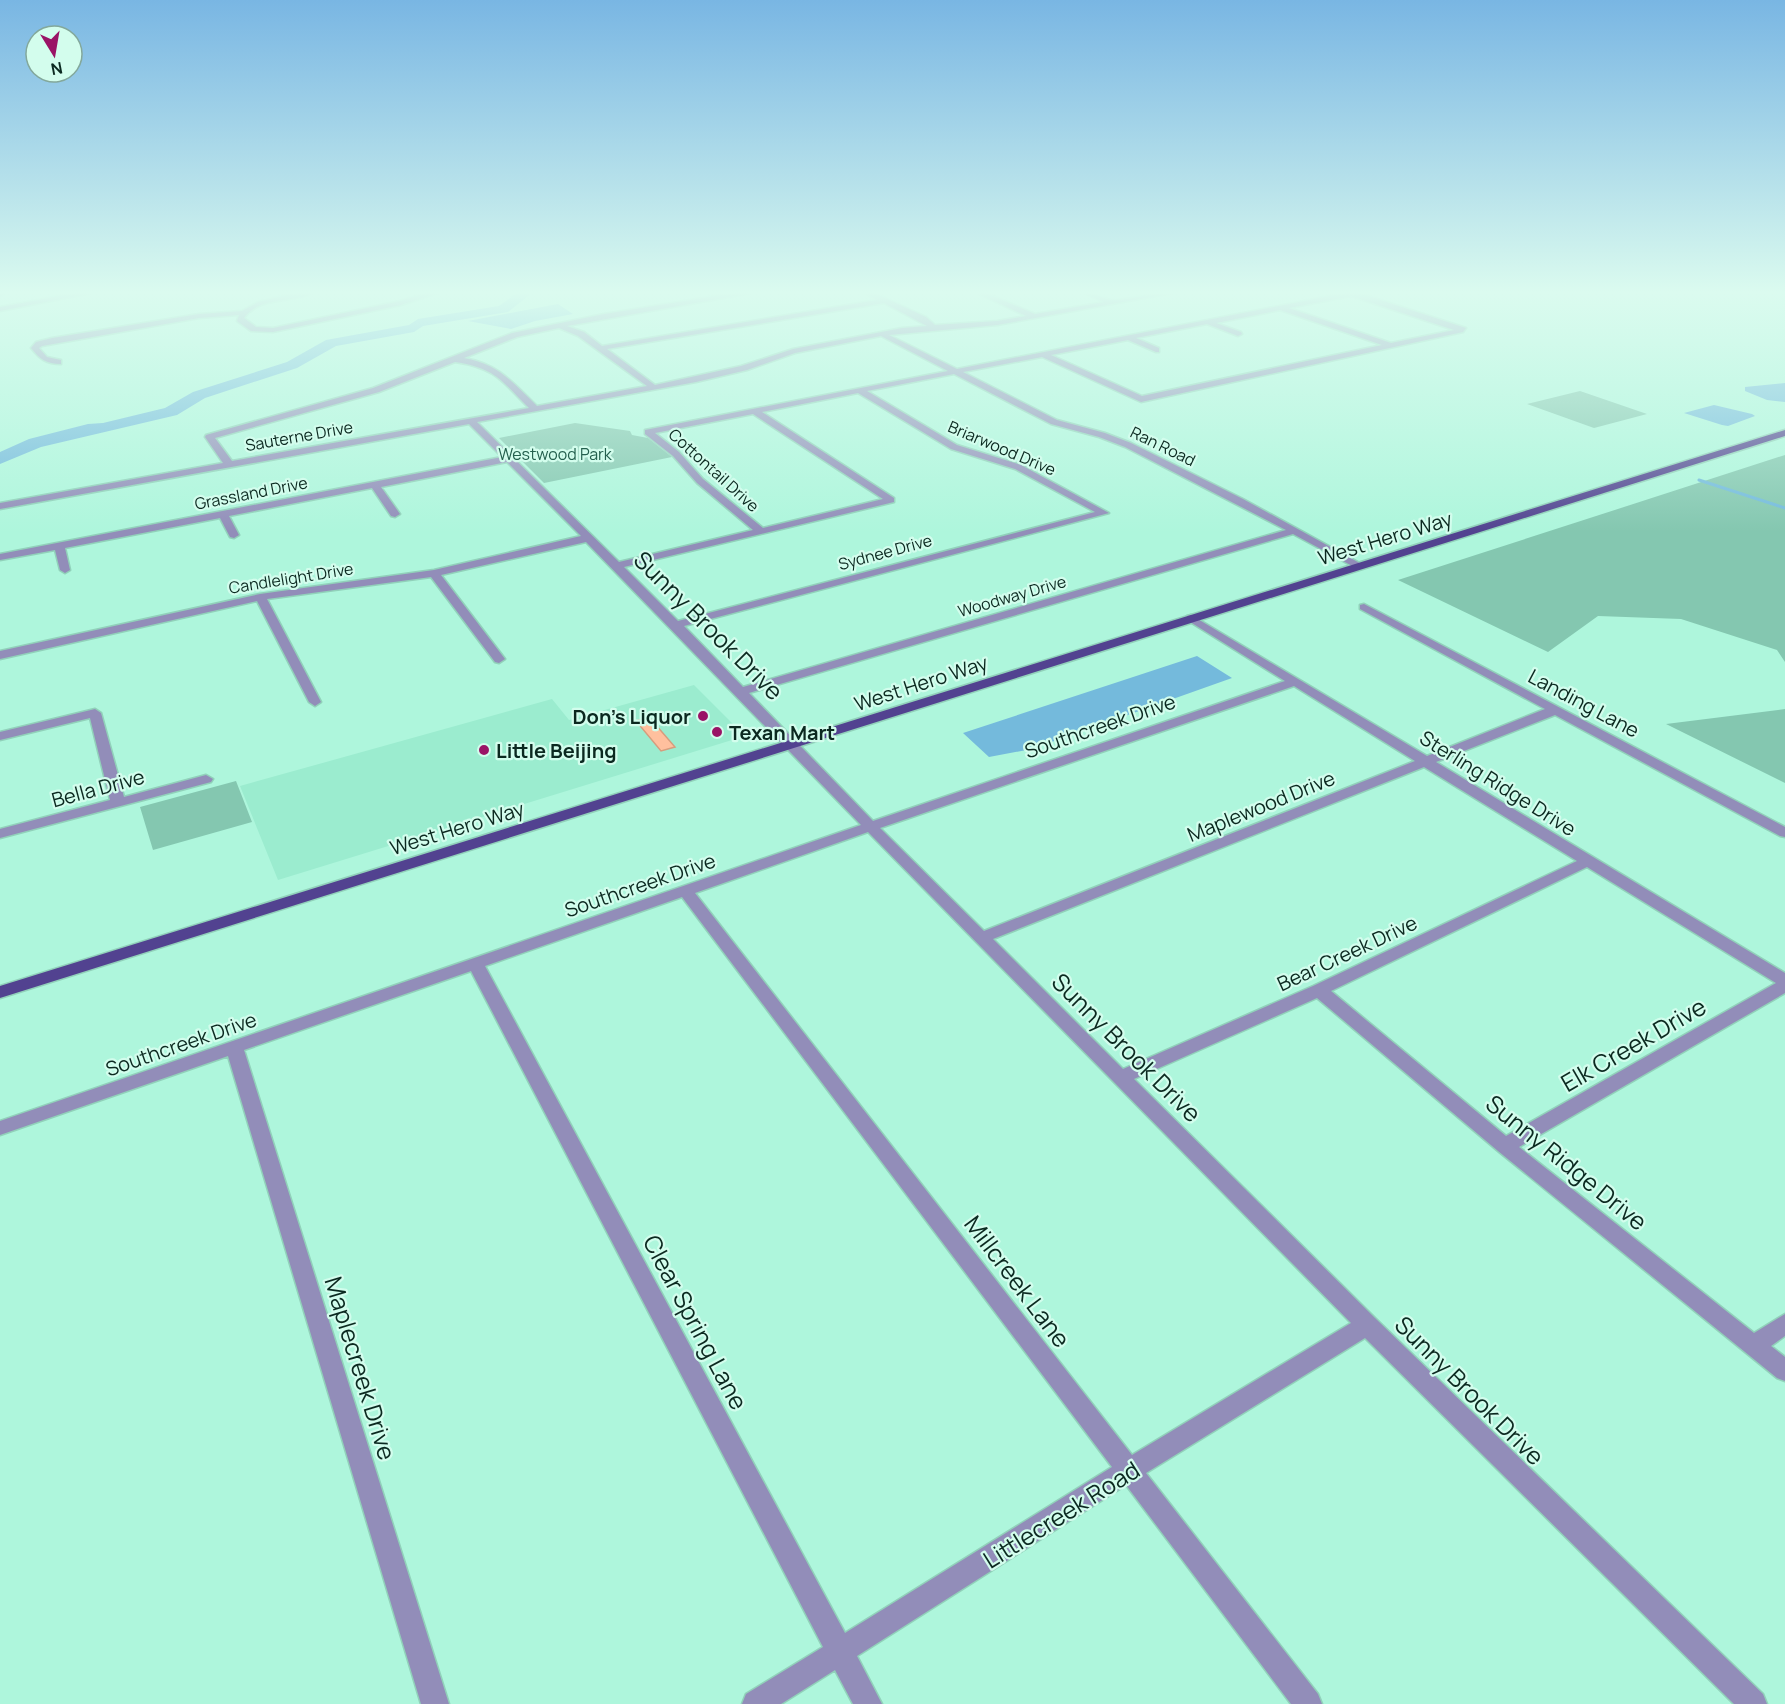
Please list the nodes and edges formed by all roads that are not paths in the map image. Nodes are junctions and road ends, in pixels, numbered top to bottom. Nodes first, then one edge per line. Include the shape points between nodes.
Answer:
1 (420, 373) edge
2 (498, 373) edge
3 (632, 373) edge
4 (722, 373) edge
5 (946, 373) edge
6 (957, 373) edge
7 (1083, 373) edge
8 (1263, 373) edge
9 (653, 387) junction
10 (859, 390) junction
11 (535, 409) junction
12 (754, 411) junction
13 (470, 420) junction
14 (1785, 433) edge
15 (509, 459) junction
16 (229, 464) junction
17 (374, 484) junction
18 (0, 506) edge
19 (1104, 513) joint
20 (223, 514) junction
21 (395, 514) dead end
22 (761, 531) junction
23 (1294, 531) junction
24 (234, 535) dead end
25 (588, 538) junction
26 (59, 546) junction
27 (0, 557) edge
28 (616, 566) junction
29 (1360, 566) junction
30 (65, 570) dead end
31 (434, 573) junction
32 (261, 597) junction
33 (1364, 608) dead end
34 (1191, 618) junction
35 (676, 625) junction
36 (0, 655) edge
37 (498, 659) dead end
38 (1294, 682) junction
39 (740, 692) junction
40 (315, 702) dead end
41 (1555, 710) junction
42 (0, 736) edge
43 (792, 744) junction
44 (1427, 762) junction
45 (206, 779) dead end
46 (118, 802) junction
47 (871, 827) junction
48 (1785, 833) edge
49 (0, 834) edge
50 (1588, 861) junction
51 (685, 891) junction
52 (981, 938) junction
53 (476, 964) junction
54 (1785, 983) edge
55 (1319, 990) junction
56 (0, 992) edge
57 (235, 1049) junction
58 (1121, 1077) junction
59 (0, 1128) edge
60 (1505, 1146) junction
61 (1785, 1324) edge
62 (1367, 1325) junction
63 (1754, 1346) junction
64 (1785, 1371) edge
65 (1130, 1472) junction
66 (840, 1652) junction
67 (435, 1704) edge
68 (756, 1704) edge
69 (868, 1704) edge
70 (1308, 1704) edge
71 (1753, 1704) edge

1 - 16 street via 376,390 209,437
2 - 11 street
3 - 9 street
4 - 9 street, Sauterne Drive
5 - 10 street, Cottontail Drive
6 - 23 street, Ran Road via 1054,422 1128,445
7 - 8 street via 1141,399
9 - 11 street, Sauterne Drive
10 - 12 street, Cottontail Drive
10 - 19 street, Briarwood Drive via 954,447 1018,467
11 - 13 street, Sauterne Drive
12 - 22 street, Cottontail Drive via 648,432
12 - 22 street via 891,500
13 - 15 street, Sunny Brook Drive
13 - 16 street, Sauterne Drive
14 - 29 main road, West Hero Way
15 - 17 street, Grassland Drive
15 - 25 street, Sunny Brook Drive
16 - 18 street, Sauterne Drive
17 - 20 street, Grassland Drive
17 - 21 street
19 - 35 street, Sydnee Drive
20 - 24 street
20 - 26 street, Grassland Drive
22 - 28 street
23 - 29 street, Ran Road
23 - 39 street, Woodway Drive
25 - 28 street, Sunny Brook Drive
25 - 31 street, Candlelight Drive
26 - 27 street, Grassland Drive
26 - 30 street
28 - 35 street, Sunny Brook Drive
29 - 34 main road, West Hero Way
31 - 32 street, Candlelight Drive
31 - 37 street
32 - 36 street, Candlelight Drive
32 - 40 street
33 - 41 street, Landing Lane
34 - 38 street, Sterling Ridge Drive
34 - 43 main road, West Hero Way
35 - 39 street, Sunny Brook Drive
38 - 44 street, Sterling Ridge Drive
38 - 47 street, Southcreek Drive
39 - 43 street, Sunny Brook Drive
41 - 44 street, Maplewood Drive
41 - 48 street, Landing Lane
42 - 46 street via 95,713
43 - 47 street, Sunny Brook Drive
43 - 56 main road, West Hero Way
44 - 50 street, Sterling Ridge Drive
44 - 52 street, Maplewood Drive
45 - 46 street, Bella Drive
46 - 49 street, Bella Drive
47 - 51 street, Southcreek Drive
47 - 52 street, Sunny Brook Drive
50 - 54 street, Sterling Ridge Drive
50 - 55 street, Bear Creek Drive
51 - 53 street, Southcreek Drive
51 - 65 street, Millcreek Lane
52 - 58 street, Sunny Brook Drive
53 - 57 street, Southcreek Drive
53 - 66 street, Clear Spring Lane
54 - 60 street, Elk Creek Drive
55 - 58 street, Bear Creek Drive
55 - 60 street, Sunny Ridge Drive
57 - 59 street, Southcreek Drive
57 - 67 street, Maplecreek Drive
58 - 62 street, Sunny Brook Drive
60 - 63 street, Sunny Ridge Drive
61 - 63 street
62 - 65 street, Littlecreek Road
62 - 71 street, Sunny Brook Drive
63 - 64 street, Sunny Ridge Drive
65 - 66 street, Littlecreek Road
65 - 70 street, Millcreek Lane
66 - 68 street, Littlecreek Road
66 - 69 street, Clear Spring Lane

